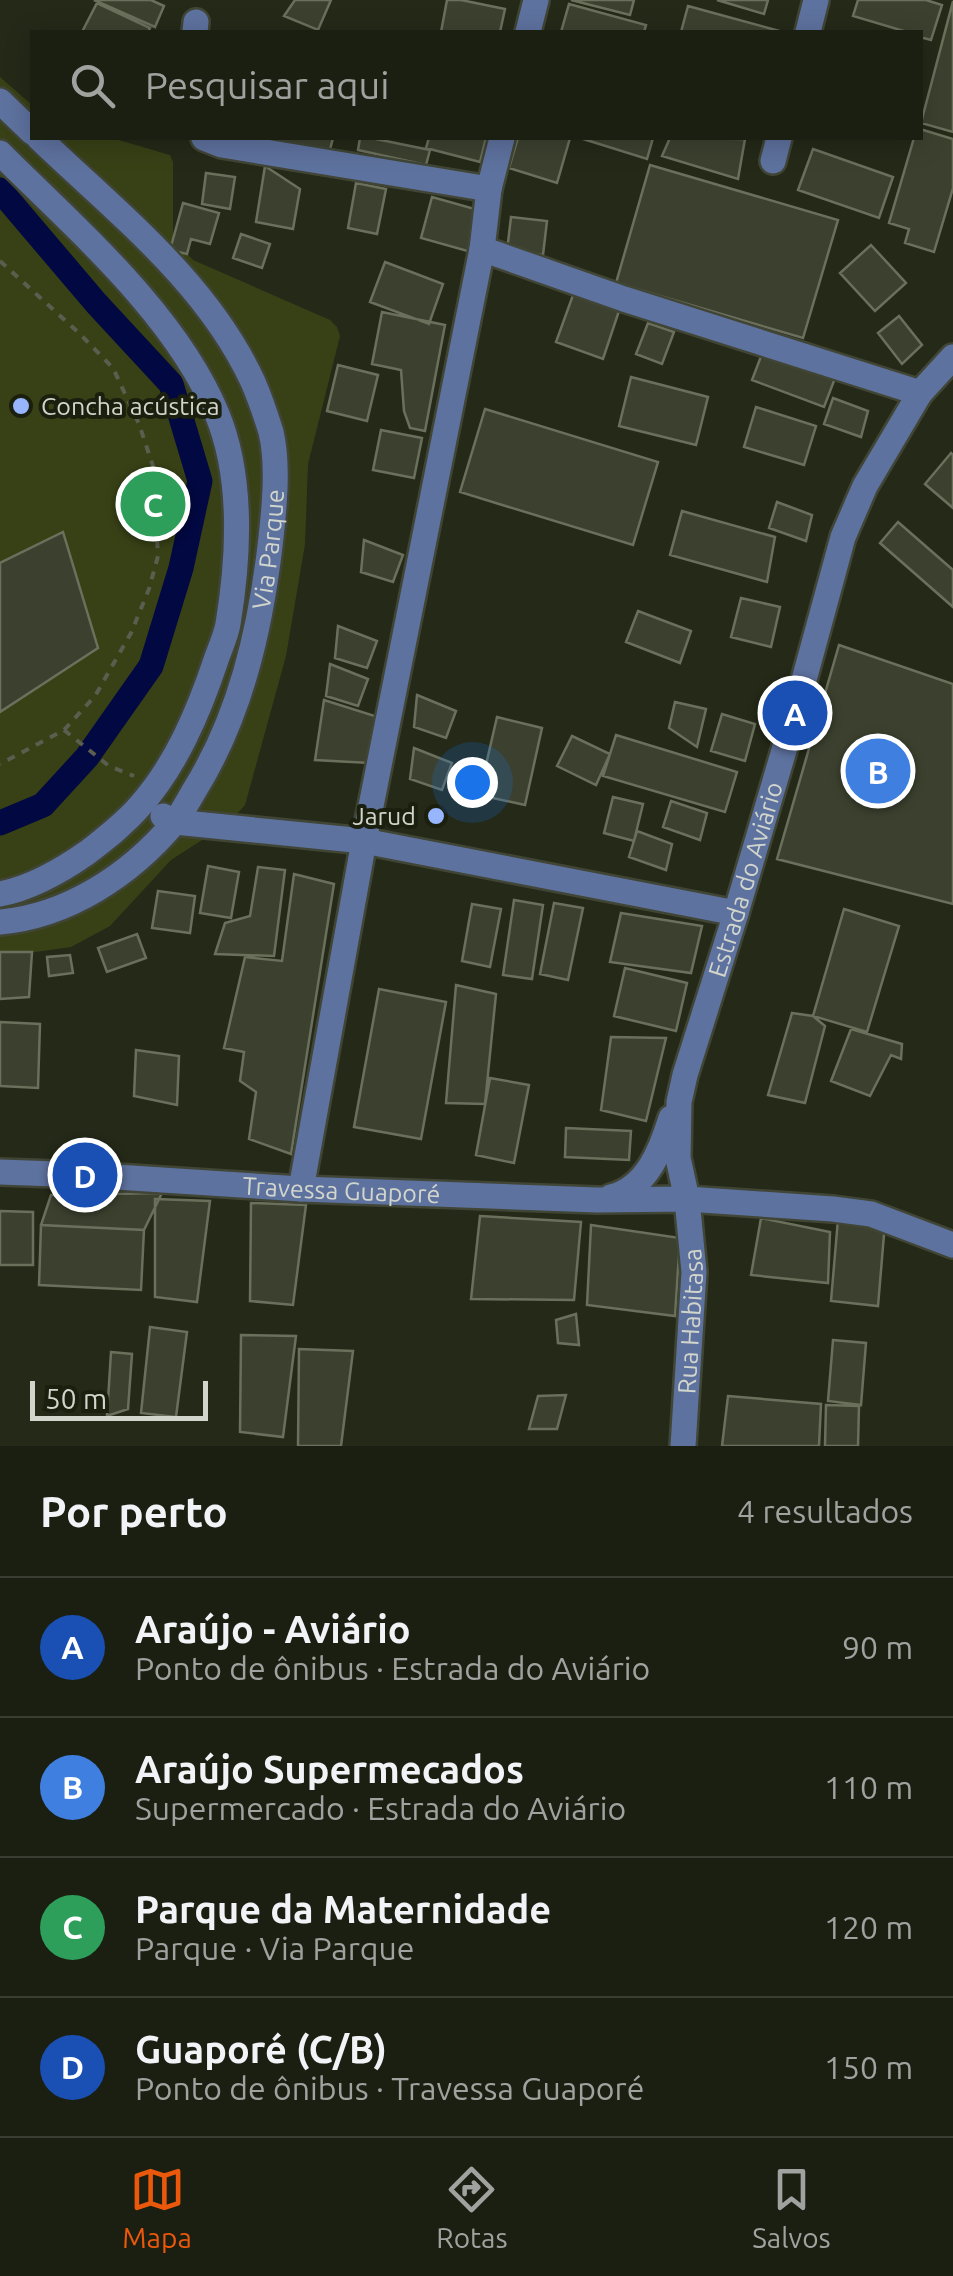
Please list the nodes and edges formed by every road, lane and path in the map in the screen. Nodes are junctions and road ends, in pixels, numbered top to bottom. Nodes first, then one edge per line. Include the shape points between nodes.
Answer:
1 (536, 0) edge
2 (816, 0) edge
3 (528, 30) edge
4 (808, 30) edge
5 (0, 100) edge
6 (30, 130) edge
7 (41, 140) edge
8 (209, 140) edge
9 (501, 140) edge
10 (0, 152) edge
11 (489, 189) junction
12 (482, 249) junction
13 (0, 261) edge
14 (953, 357) edge
15 (920, 393) junction
16 (64, 730) junction
17 (0, 764) edge
18 (109, 766) dead end
19 (140, 806) junction
20 (175, 822) junction
21 (364, 841) junction
22 (0, 894) edge
23 (736, 913) junction
24 (0, 922) edge
25 (685, 1075) junction
26 (0, 1172) edge
27 (301, 1188) junction
28 (687, 1199) junction
29 (597, 1200) junction
30 (953, 1245) edge
31 (683, 1446) edge

1 - 3 street
2 - 4 street
5 - 6 street
7 - 20 street, Via Parque via 175,268 214,316 252,382 271,435 276,502 264,602 238,699 208,770
8 - 11 street
9 - 11 street
10 - 19 street, Via Parque via 154,311 195,372 231,458 237,528 228,626 180,747
11 - 12 street
12 - 15 street
12 - 21 street
13 - 16 path via 112,368 153,466 158,556 149,589 95,696
14 - 15 street, Estrada do Aviário
15 - 23 street, Estrada do Aviário via 843,537
16 - 17 path
16 - 18 path
19 - 20 street
19 - 22 street, Via Parque via 72,864 23,890
20 - 21 street
20 - 24 street, Via Parque via 107,885 27,920
21 - 23 street
21 - 27 street
23 - 25 street, Estrada do Aviário
25 - 28 street, Estrada do Aviário via 677,1131
25 - 29 street via 653,1163 629,1189
26 - 27 street, Travessa Guaporé
27 - 29 street, Travessa Guaporé
28 - 29 street, Travessa Guaporé
28 - 30 street, Travessa Guaporé via 871,1214
28 - 31 street, Rua Habitasa via 694,1272

